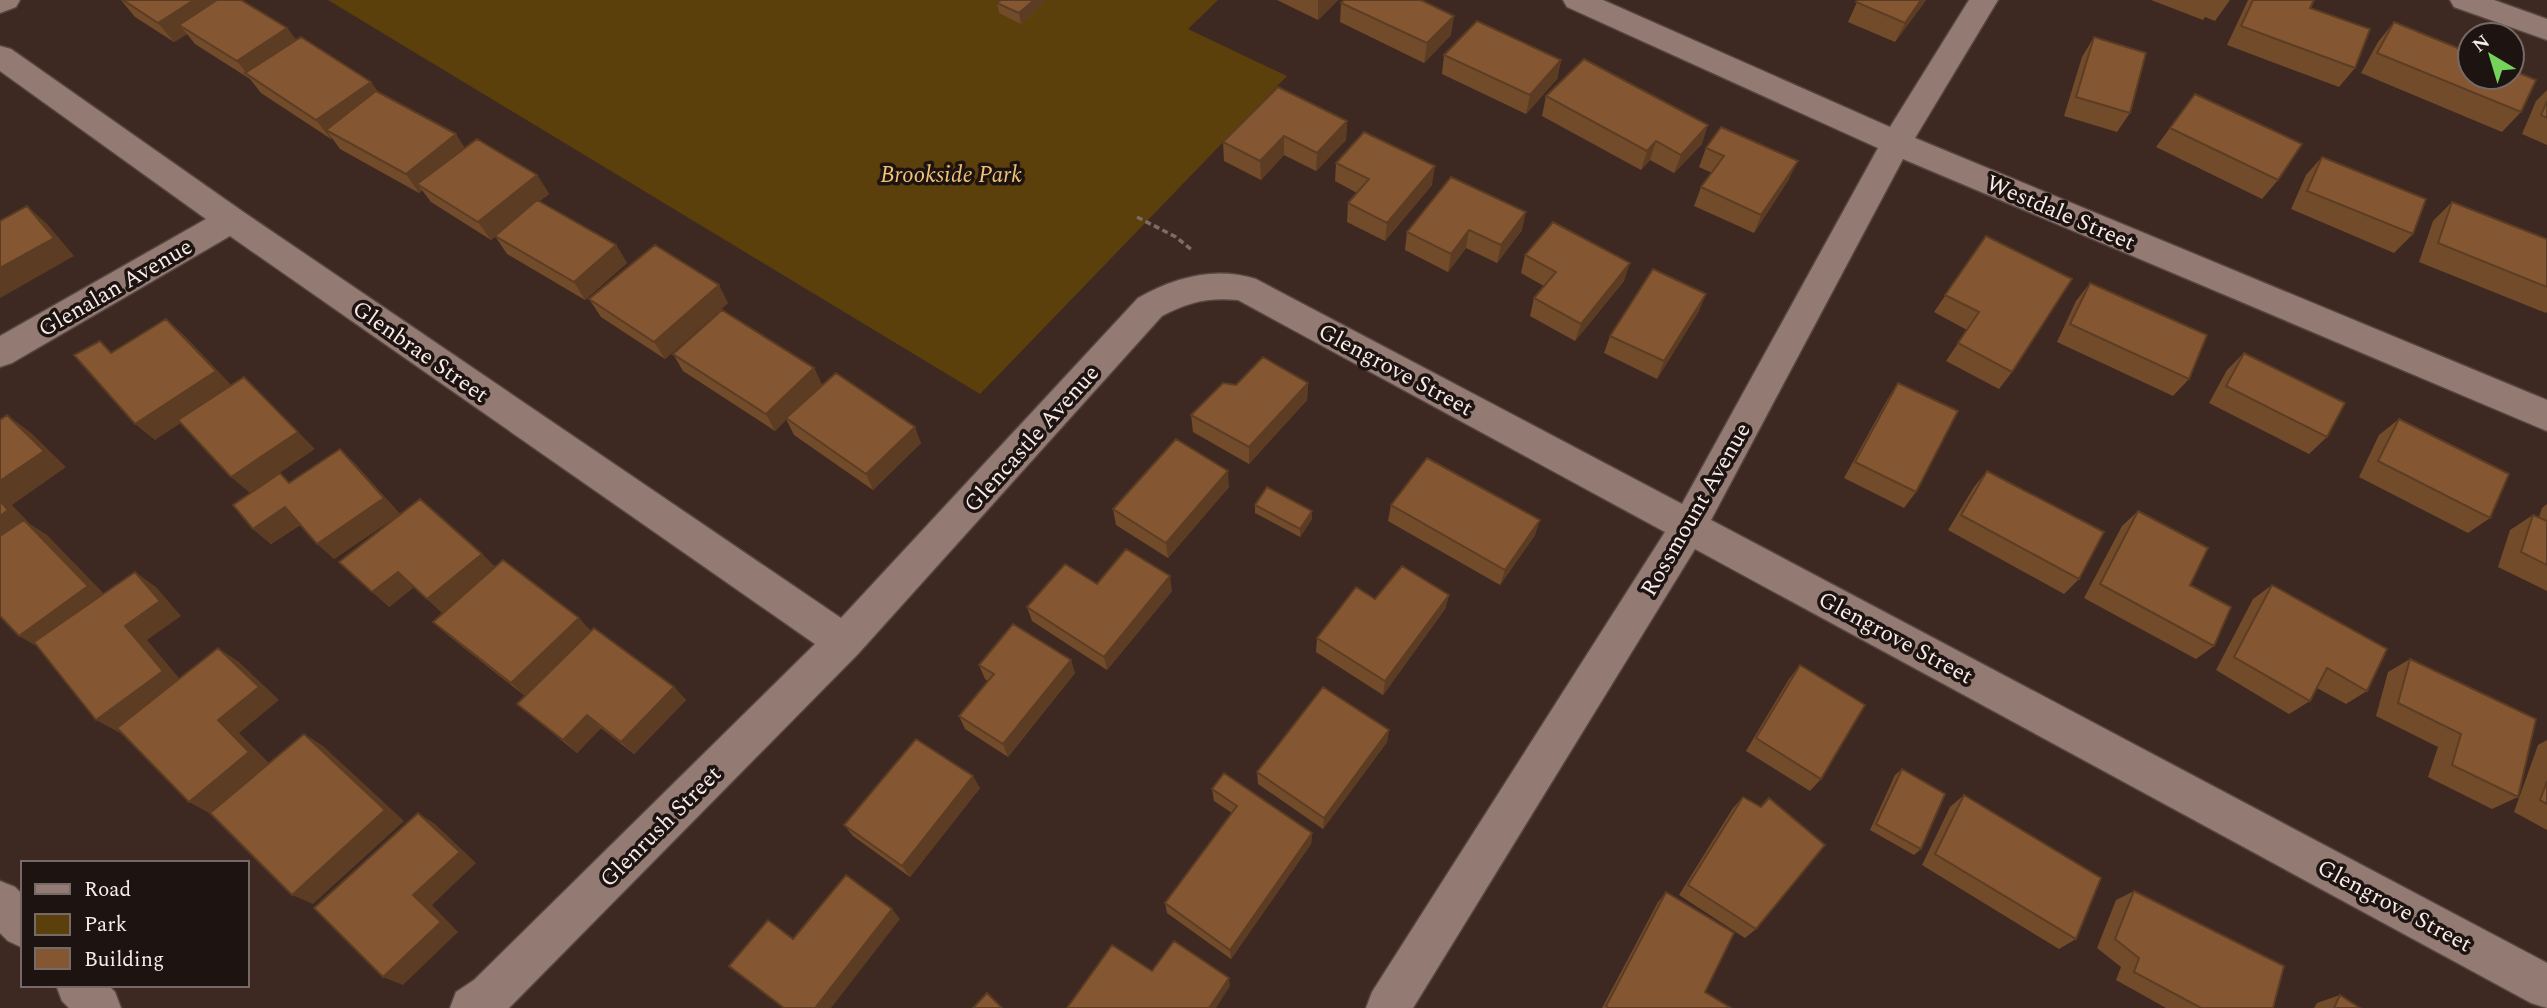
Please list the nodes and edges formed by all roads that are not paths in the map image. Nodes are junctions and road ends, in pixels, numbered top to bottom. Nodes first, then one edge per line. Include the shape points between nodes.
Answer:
1 (6, 0) edge
2 (1577, 0) edge
3 (1984, 0) edge
4 (2464, 0) edge
5 (0, 3) edge
6 (2547, 30) edge
7 (0, 56) edge
8 (1896, 143) junction
9 (231, 220) junction
10 (1229, 286) joint
11 (0, 353) edge
12 (2547, 416) edge
13 (1689, 526) junction
14 (844, 642) junction
15 (0, 902) edge
16 (21, 924) edge
17 (80, 987) edge
18 (2547, 987) edge
19 (99, 1008) edge
20 (472, 1008) edge
21 (1388, 1008) edge

1 - 5 street
2 - 8 street, Westdale Street
3 - 8 street, Rossmount Avenue
4 - 6 street
7 - 9 street, Glenbrae Street
8 - 12 street, Westdale Street
8 - 13 street, Rossmount Avenue
9 - 11 street, Glenalan Avenue
9 - 14 street, Glenbrae Street
10 - 13 street, Glengrove Street
10 - 14 street, Glencastle Avenue via 1176,291 1150,307
13 - 18 street, Glengrove Street
13 - 21 street, Rossmount Avenue
14 - 20 street, Glenrush Street
15 - 16 street
17 - 19 street

